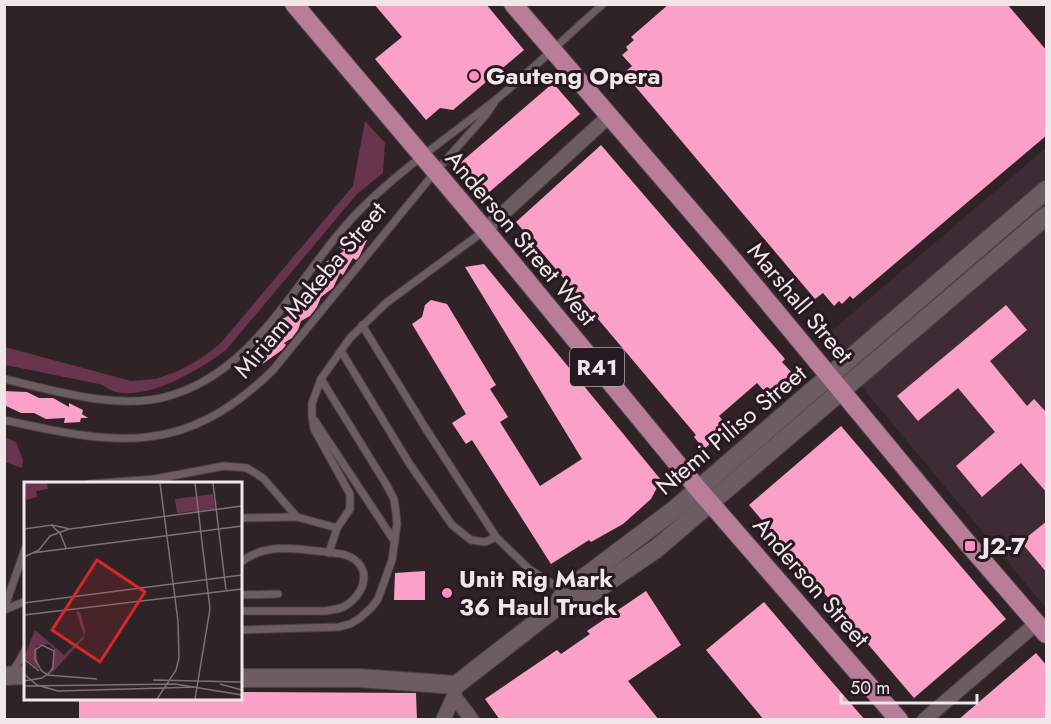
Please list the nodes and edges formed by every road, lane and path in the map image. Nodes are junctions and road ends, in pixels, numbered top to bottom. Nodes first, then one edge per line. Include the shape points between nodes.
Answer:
1 (294, 4) edge
2 (513, 4) edge
3 (603, 4) edge
4 (551, 49) junction
5 (497, 98) junction
6 (609, 116) junction
7 (421, 156) junction
8 (435, 172) junction
9 (1047, 190) edge
10 (1047, 216) edge
11 (485, 230) junction
12 (362, 325) junction
13 (341, 351) junction
14 (4, 379) edge
15 (321, 379) junction
16 (836, 384) junction
17 (312, 417) junction
18 (4, 420) edge
19 (115, 482) edge
20 (704, 496) junction
21 (297, 516) junction
22 (242, 518) edge
23 (337, 528) junction
24 (496, 537) junction
25 (395, 542) junction
26 (24, 552) edge
27 (329, 553) junction
28 (242, 562) edge
29 (278, 594) dead end
30 (242, 595) edge
31 (570, 598) junction
32 (24, 602) edge
33 (4, 610) edge
34 (242, 611) edge
35 (1042, 629) edge
36 (242, 630) edge
37 (24, 653) edge
38 (14, 675) edge
39 (242, 678) edge
40 (455, 691) junction
41 (443, 720) edge
42 (472, 720) edge
43 (899, 720) edge
44 (924, 720) edge

1 - 7 main road, Anderson Street West / R41
2 - 4 main road, Marshall Street
3 - 4 lane, Miriam Makeba Street
4 - 5 lane, Miriam Makeba Street
4 - 6 main road, Marshall Street
5 - 7 lane, Miriam Makeba Street
5 - 8 lane, Miriam Makeba Street
6 - 11 street
6 - 16 main road, Marshall Street
7 - 8 main road, Anderson Street West / R41
7 - 14 lane, Miriam Makeba Street via 362,208 261,333 242,354 209,379 164,398 114,401
8 - 11 main road, Anderson Street West / R41
8 - 18 lane, Miriam Makeba Street via 273,370 230,408 176,432 143,439 93,437
9 - 16 street, Ntemi Piliso Street
10 - 16 street, Ntemi Piliso Street
11 - 12 lane
11 - 20 main road, Anderson Street West / R41
12 - 13 lane
12 - 24 lane
13 - 15 lane
13 - 24 lane via 452,525 471,540 485,542
15 - 17 lane via 312,403
15 - 25 lane via 394,499
16 - 20 street, Ntemi Piliso Street
16 - 35 main road, Marshall Street
17 - 23 lane via 320,442 350,494 350,508
17 - 25 lane
19 - 21 lane via 224,466 247,468 263,478
20 - 31 street, Ntemi Piliso Street via 656,549
20 - 43 main road, Anderson Street / R41
21 - 22 lane
21 - 23 lane
23 - 27 lane
24 - 31 lane via 513,556
25 - 36 lane via 378,598 350,624
26 - 33 lane
27 - 28 lane via 266,549
27 - 34 lane via 351,556 364,570 363,586 348,604 325,611
29 - 30 lane
31 - 40 street, Ntemi Piliso Street
32 - 33 lane
35 - 44 street
37 - 38 lane
39 - 40 street via 359,678
40 - 41 street
40 - 42 street

